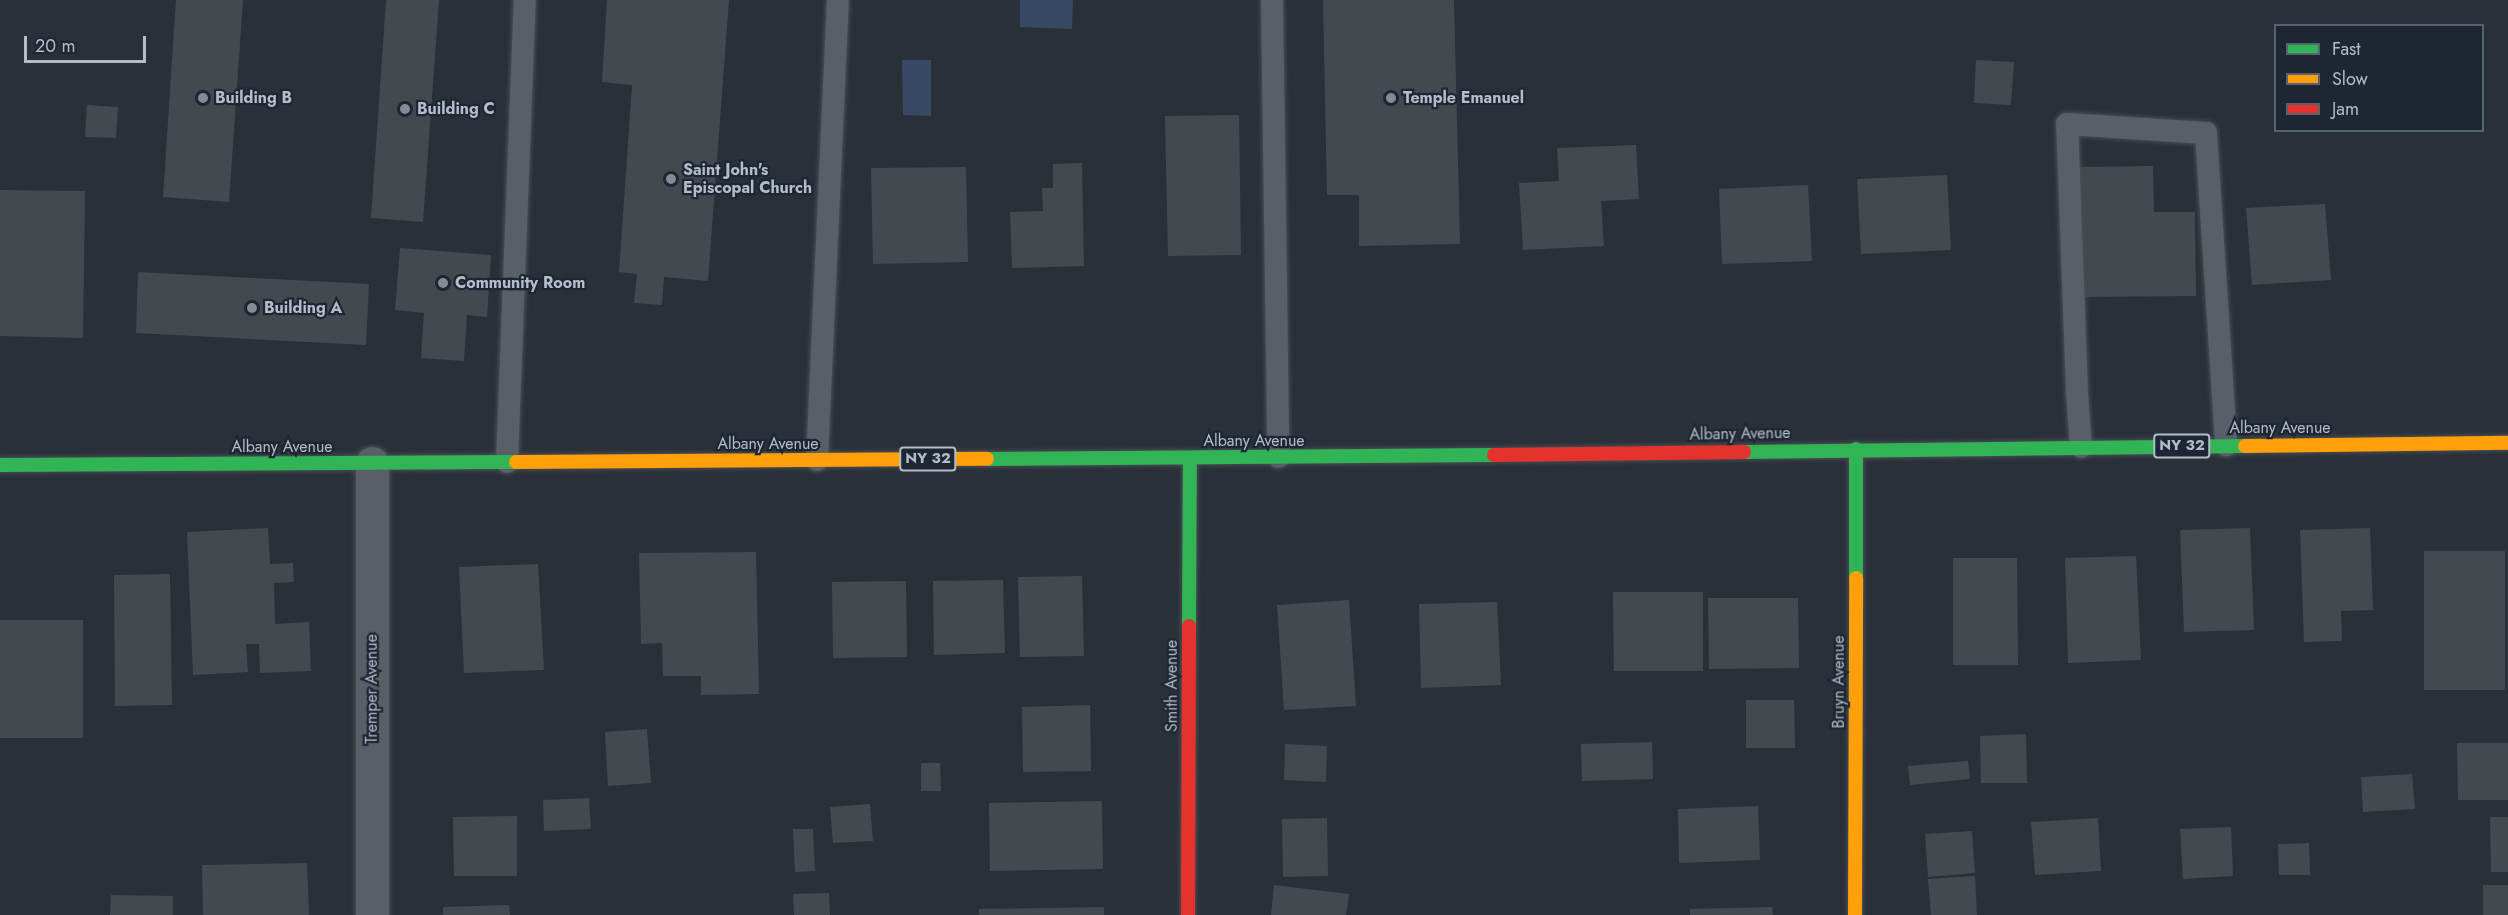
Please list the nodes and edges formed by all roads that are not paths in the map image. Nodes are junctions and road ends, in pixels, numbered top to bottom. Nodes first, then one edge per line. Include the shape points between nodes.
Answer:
1 (525, 0) edge
2 (838, 0) edge
3 (1272, 0) edge
4 (2508, 443) edge
5 (2226, 445) junction
6 (2081, 447) junction
7 (1856, 449) junction
8 (1190, 458) junction
9 (1278, 458) junction
10 (818, 460) junction
11 (507, 462) junction
12 (372, 463) junction
13 (0, 465) edge
14 (372, 915) edge
15 (1188, 915) edge
16 (1855, 915) edge

1 - 11 lane
2 - 10 lane
3 - 9 lane
4 - 5 main road, Albany Avenue / NY 32
5 - 6 main road, Albany Avenue / NY 32
5 - 6 lane via 2206,133 2067,124
6 - 7 main road, Albany Avenue / NY 32
7 - 9 main road, Albany Avenue / NY 32
7 - 16 main road, Bruyn Avenue
8 - 9 main road, Albany Avenue / NY 32
8 - 10 main road, Albany Avenue / NY 32
8 - 15 main road, Smith Avenue
10 - 11 main road, Albany Avenue / NY 32
11 - 12 main road, Albany Avenue / NY 32
12 - 13 main road, Albany Avenue / NY 32
12 - 14 street, Tremper Avenue

